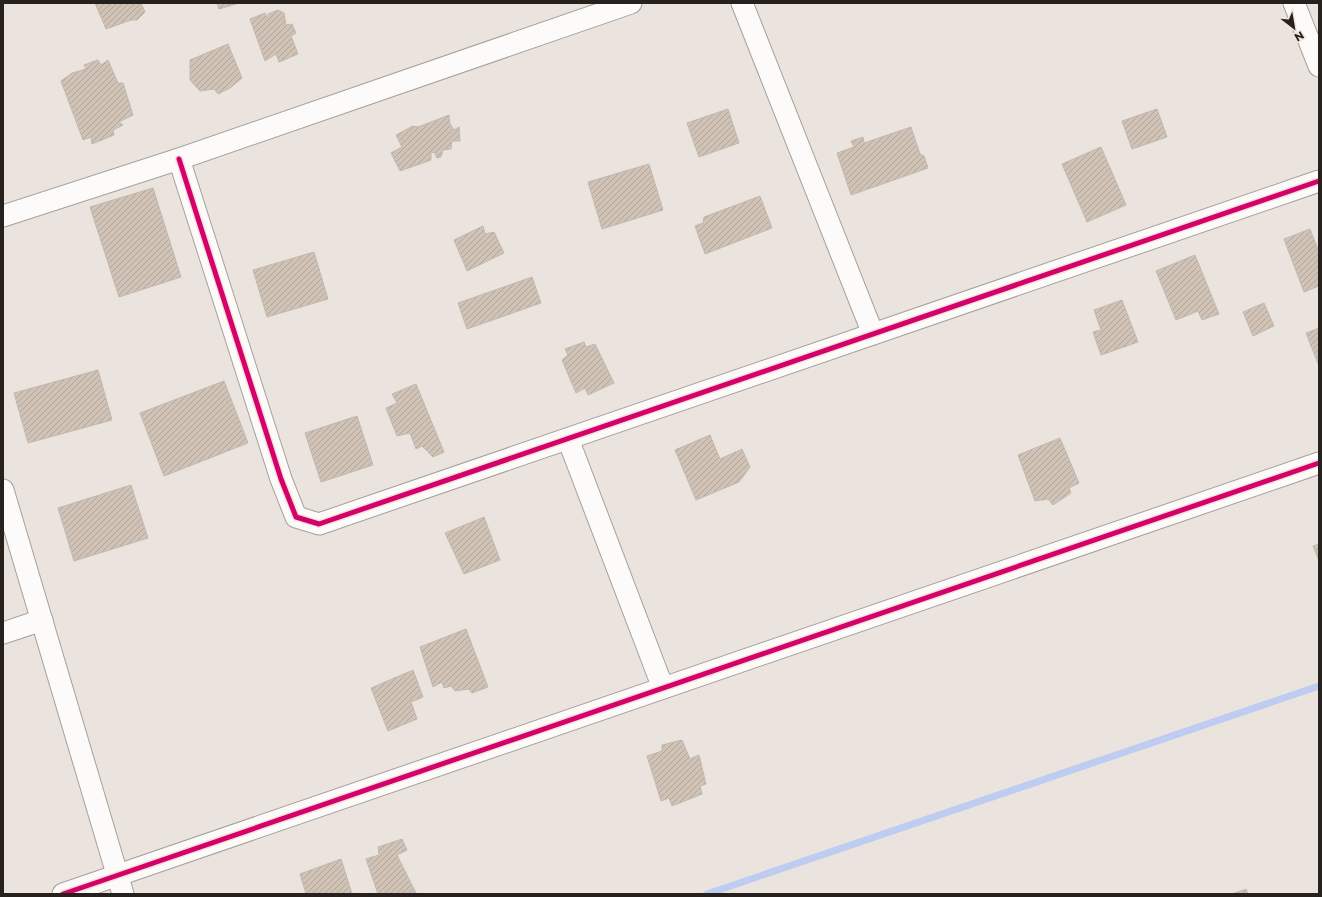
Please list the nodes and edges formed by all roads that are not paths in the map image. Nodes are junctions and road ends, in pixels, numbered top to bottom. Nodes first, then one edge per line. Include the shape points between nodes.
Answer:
1 (631, 3) edge
2 (742, 3) edge
3 (1294, 3) edge
4 (1319, 66) edge
5 (179, 159) junction
6 (1319, 181) edge
7 (3, 216) edge
8 (873, 334) junction
9 (568, 439) junction
10 (1319, 463) edge
11 (3, 490) edge
12 (42, 620) junction
13 (3, 633) edge
14 (663, 688) junction
15 (120, 885) edge
16 (63, 894) edge

1 - 5 street
2 - 8 street
3 - 4 street
5 - 7 street
5 - 9 street via 281,479 296,516 319,524
6 - 8 street
8 - 9 street
9 - 14 street
10 - 14 street
11 - 12 street
12 - 13 street
12 - 15 street
14 - 15 street
15 - 16 street

